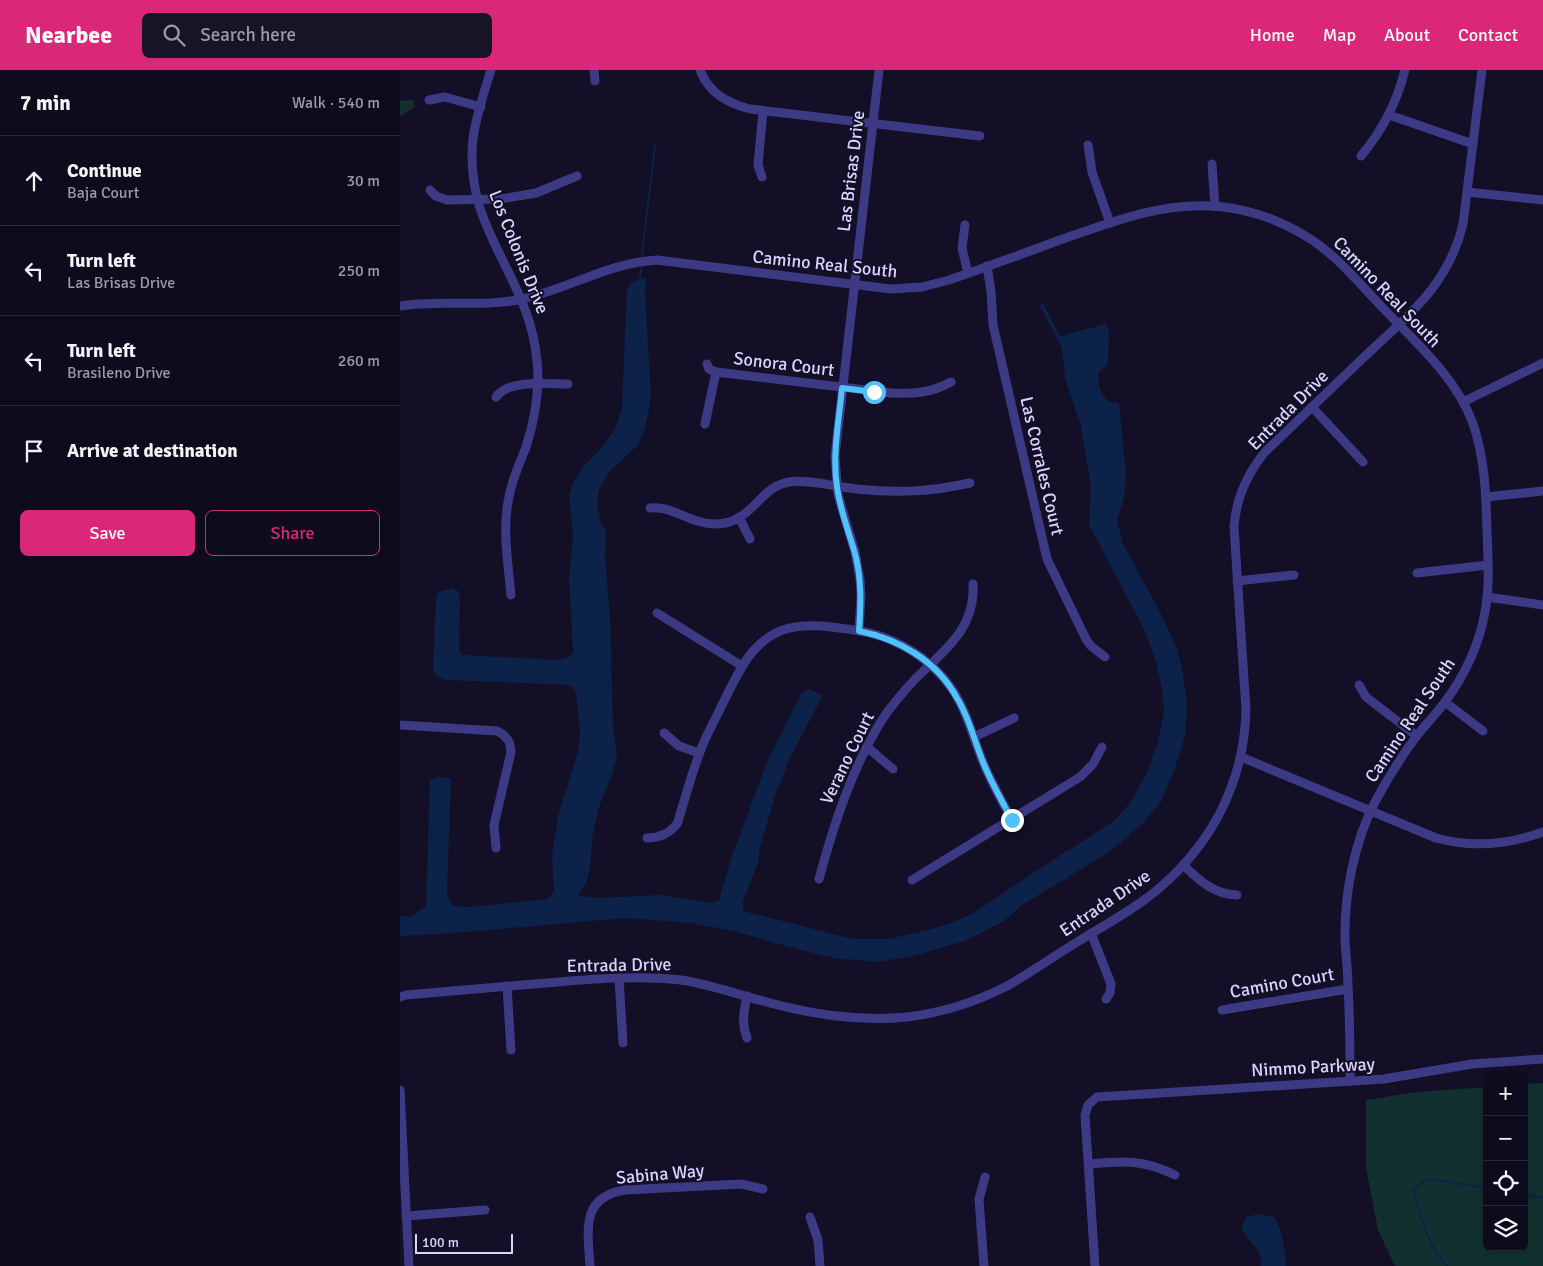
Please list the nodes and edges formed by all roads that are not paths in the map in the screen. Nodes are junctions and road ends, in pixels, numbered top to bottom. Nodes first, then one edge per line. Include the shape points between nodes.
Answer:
1 (492, 70) edge
2 (594, 70) edge
3 (700, 70) edge
4 (879, 70) edge
5 (1405, 70) edge
6 (1482, 70) edge
7 (595, 81) dead end
8 (429, 100) dead end
9 (481, 107) junction
10 (763, 111) junction
11 (1389, 115) junction
12 (873, 123) junction
13 (980, 136) dead end
14 (1473, 144) junction
15 (1088, 146) dead end
16 (1361, 156) dead end
17 (1212, 164) dead end
18 (577, 176) dead end
19 (762, 177) dead end
20 (430, 190) dead end
21 (1467, 192) junction
22 (478, 200) junction
23 (1543, 200) edge
24 (1215, 206) junction
25 (1110, 223) junction
26 (965, 225) dead end
27 (987, 266) junction
28 (968, 273) junction
29 (854, 284) junction
30 (522, 299) junction
31 (400, 306) edge
32 (1399, 324) junction
33 (1543, 363) edge
34 (707, 364) dead end
35 (716, 372) junction
36 (951, 382) dead end
37 (538, 384) junction
38 (568, 384) dead end
39 (842, 388) junction
40 (496, 397) dead end
41 (1463, 402) junction
42 (1312, 407) junction
43 (705, 424) dead end
44 (1363, 462) dead end
45 (970, 483) dead end
46 (836, 486) junction
47 (1543, 491) edge
48 (1486, 497) junction
49 (650, 508) dead end
50 (739, 518) junction
51 (750, 539) dead end
52 (1488, 565) junction
53 (1417, 573) dead end
54 (1294, 575) dead end
55 (1237, 581) junction
56 (973, 584) dead end
57 (511, 595) dead end
58 (1487, 597) junction
59 (1543, 605) edge
60 (657, 613) dead end
61 (859, 631) junction
62 (1105, 657) dead end
63 (930, 665) junction
64 (742, 666) junction
65 (1359, 685) dead end
66 (1445, 702) junction
67 (1014, 718) dead end
68 (400, 725) edge
69 (1483, 731) dead end
70 (664, 733) dead end
71 (1417, 736) junction
72 (974, 737) junction
73 (867, 747) junction
74 (1102, 747) dead end
75 (700, 753) junction
76 (1241, 757) junction
77 (893, 769) dead end
78 (1371, 810) junction
79 (1012, 820) junction
80 (1543, 832) edge
81 (647, 838) dead end
82 (496, 848) dead end
83 (1183, 865) junction
84 (819, 879) dead end
85 (912, 880) dead end
86 (1237, 894) dead end
87 (1091, 933) junction
88 (619, 978) junction
89 (507, 986) junction
90 (1348, 988) junction
91 (747, 996) junction
92 (400, 998) edge
93 (1106, 999) dead end
94 (1222, 1010) dead end
95 (747, 1038) dead end
96 (623, 1043) dead end
97 (511, 1050) dead end
98 (1543, 1059) edge
99 (1350, 1081) junction
100 (400, 1090) edge
101 (1089, 1164) junction
102 (1175, 1175) dead end
103 (985, 1177) dead end
104 (763, 1189) dead end
105 (485, 1210) dead end
106 (406, 1216) junction
107 (810, 1217) dead end
108 (409, 1266) edge
109 (590, 1266) edge
110 (820, 1266) edge
111 (984, 1266) edge
112 (1096, 1266) edge

1 - 9 street, Los Colonis Drive
2 - 7 street
3 - 10 street via 711,89 724,100 743,108
4 - 12 street, Las Brisas Drive
5 - 11 street
6 - 14 street, Entrada Drive
8 - 9 street via 445,97
9 - 22 street, Los Colonis Drive via 473,138
10 - 12 street
10 - 19 street via 758,165
11 - 14 street
11 - 16 street
12 - 13 street
12 - 29 street, Las Brisas Drive
14 - 21 street, Entrada Drive
15 - 25 street via 1092,172
17 - 24 street
18 - 22 street via 536,193
20 - 22 street via 447,200
21 - 23 street
21 - 32 street, Entrada Drive via 1462,230 1451,261 1426,298
22 - 30 street, Los Colonis Drive via 487,227
24 - 25 street, Camino Real South via 1154,210
24 - 32 street, Camino Real South via 1264,216 1312,240 1344,266
25 - 27 street, Camino Real South
26 - 28 street via 962,248
27 - 28 street, Camino Real South
27 - 62 street, Las Corrales Court via 993,325 1047,559 1086,640
28 - 29 street, Camino Real South via 922,287 891,289
29 - 30 street, Camino Real South via 649,261 613,267
29 - 39 street, Las Brisas Drive
30 - 31 street, Camino Real South
30 - 37 street, Los Colonis Drive via 535,344
32 - 41 street, Camino Real South via 1446,376
32 - 42 street, Entrada Drive
33 - 41 street
34 - 35 street
35 - 39 street, Sonora Court
35 - 43 street, Sonora Court
36 - 39 street, Sonora Court via 914,394
37 - 38 street
37 - 40 street via 508,387
37 - 57 street, Los Colonis Drive via 533,422 512,484 507,510
39 - 46 street, Las Brisas Drive via 835,456
41 - 48 street, Camino Real South via 1480,447
42 - 44 street
42 - 55 street, Entrada Drive via 1265,452 1242,490 1234,527
45 - 46 street via 910,492
46 - 50 street via 792,481 782,483
46 - 61 street, Las Brisas Drive via 859,572
47 - 48 street
48 - 52 street, Camino Real South
49 - 50 street via 663,508 708,524
50 - 51 street
52 - 53 street
52 - 58 street, Camino Real South
54 - 55 street
55 - 76 street, Entrada Drive via 1246,710
56 - 63 street, Verano Court via 969,616 954,640
58 - 59 street
58 - 66 street, Camino Real South via 1476,646
60 - 64 street
61 - 63 street via 904,647
61 - 64 street via 804,626 785,629 767,638
63 - 72 street via 958,698
63 - 73 street, Verano Court via 890,709
64 - 75 street
65 - 71 street via 1366,697
66 - 69 street
66 - 71 street, Camino Real South
67 - 72 street
68 - 82 street via 497,731 510,742 511,752 494,825
70 - 75 street via 679,746
71 - 78 street, Camino Real South
72 - 79 street via 983,763
73 - 77 street
73 - 84 street, Verano Court via 838,812
74 - 79 street via 1093,764 1080,777
75 - 81 street via 677,824 663,836
76 - 78 street
76 - 83 street, Entrada Drive via 1212,828
78 - 80 street via 1436,838 1464,844 1493,844
78 - 90 street, Camino Real South via 1357,849 1348,897 1345,940
79 - 85 street
83 - 86 street via 1211,889
83 - 87 street, Entrada Drive via 1147,898
87 - 91 street, Entrada Drive via 1008,985 955,1007 920,1015 840,1018
87 - 93 street via 1111,984
88 - 89 street, Entrada Drive
88 - 91 street, Entrada Drive via 683,980
88 - 96 street
89 - 92 street, Entrada Drive
89 - 97 street
90 - 94 street, Camino Court
90 - 99 street, Camino Real South
91 - 95 street via 743,1015
98 - 99 street, Nimmo Parkway via 1472,1064
99 - 101 street, Nimmo Parkway via 1101,1096 1093,1099 1085,1114
100 - 106 street
101 - 102 street via 1145,1163
101 - 112 street
103 - 111 street via 979,1199
104 - 109 street, Sabina Way via 741,1184 625,1190 608,1194 595,1205 589,1218
105 - 106 street
106 - 108 street
107 - 110 street via 818,1240

